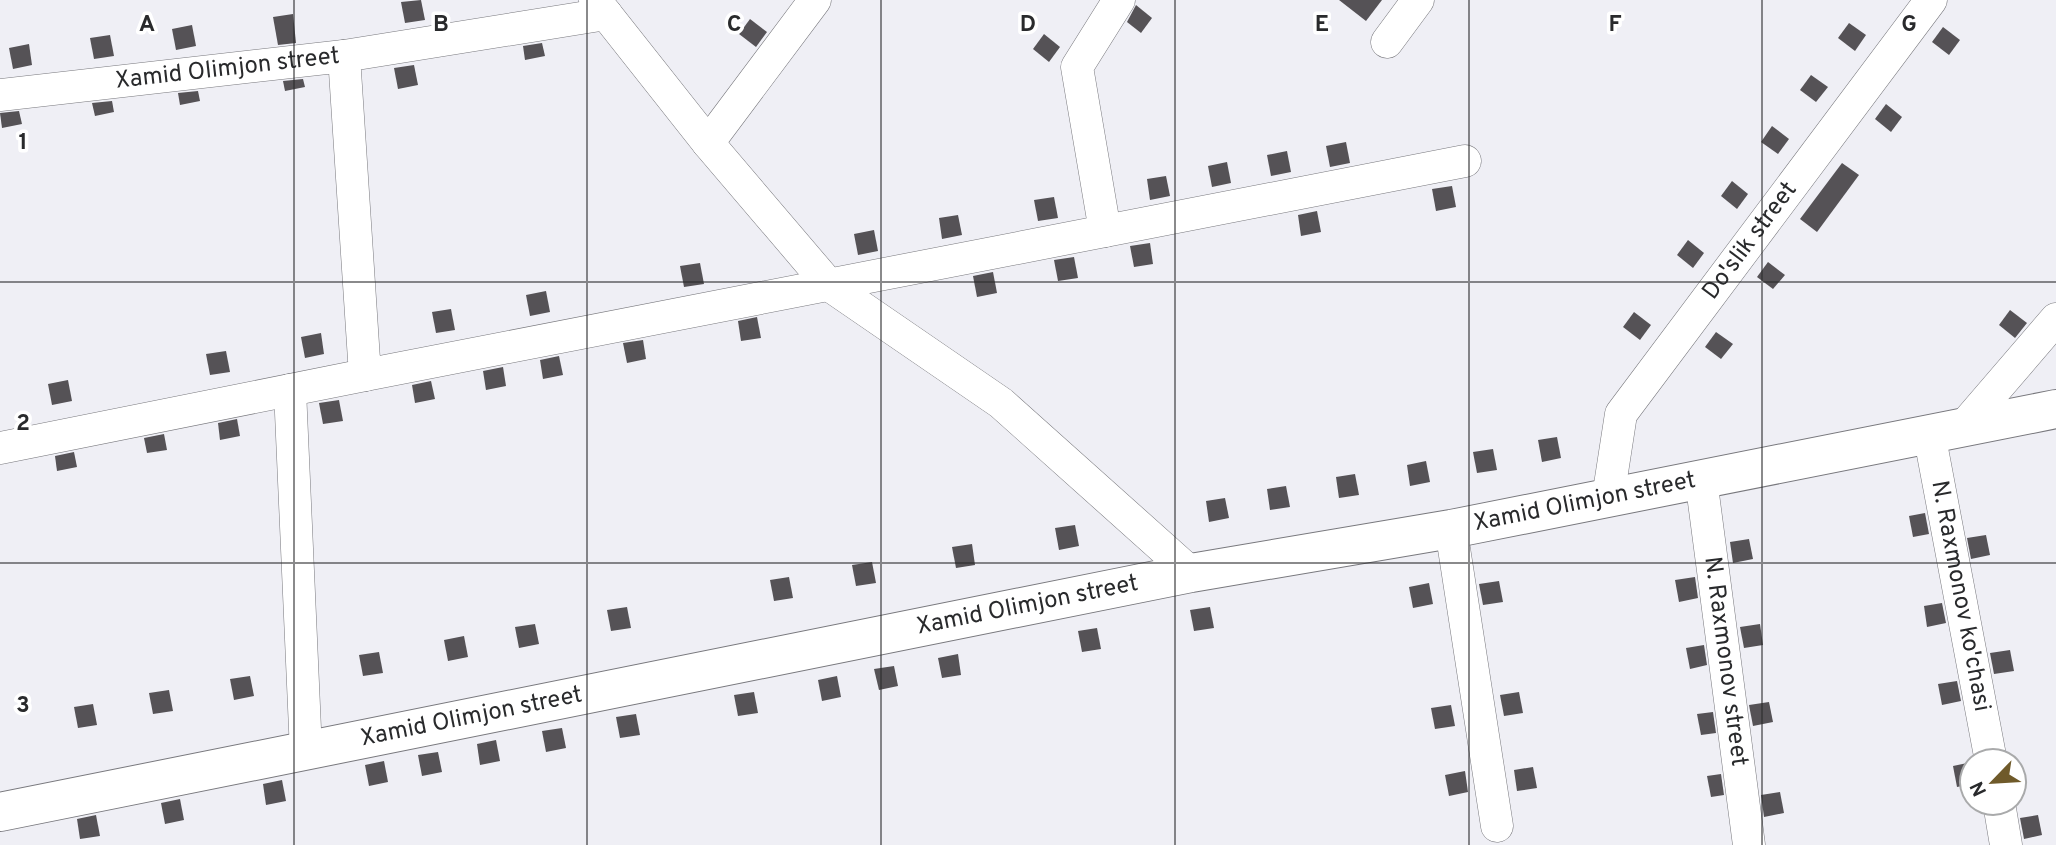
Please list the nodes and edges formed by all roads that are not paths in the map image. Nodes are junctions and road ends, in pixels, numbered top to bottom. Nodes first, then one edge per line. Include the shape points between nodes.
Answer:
1 (816, 0) edge
2 (1119, 0) edge
3 (1419, 0) edge
4 (1931, 0) edge
5 (601, 7) edge
6 (1387, 41) dead end
7 (344, 55) junction
8 (0, 95) edge
9 (708, 143) junction
10 (1465, 161) dead end
11 (1105, 231) junction
12 (829, 285) junction
13 (2056, 319) edge
14 (365, 375) junction
15 (290, 390) junction
16 (2056, 409) edge
17 (1947, 430) junction
18 (0, 447) edge
19 (1701, 479) junction
20 (1608, 498) junction
21 (1451, 528) junction
22 (1191, 573) junction
23 (1989, 747) edge
24 (306, 752) junction
25 (0, 812) edge
26 (2001, 817) edge
27 (1497, 826) dead end
28 (1749, 845) edge
29 (2007, 845) edge

1 - 9 street
2 - 11 street via 1077,67
3 - 6 street
4 - 20 street, Do'slik street via 1622,414
5 - 7 street
5 - 9 street
7 - 8 street, Xamid Olimjon street
7 - 14 street, Xamid Olimjon street
9 - 12 street
10 - 11 street
11 - 12 street
12 - 14 street
12 - 22 street via 1001,403
13 - 17 street
14 - 15 street
15 - 18 street
15 - 24 street
16 - 17 main road, Xamid Olimjon street
17 - 19 main road, Xamid Olimjon street
17 - 23 street, N. Raxmonov ko'chasi
19 - 20 main road, Xamid Olimjon street
19 - 28 street, N. Raxmonov street
20 - 21 main road, Xamid Olimjon street
21 - 22 main road, Xamid Olimjon street
21 - 27 street
22 - 24 main road, Xamid Olimjon street
24 - 25 main road, Xamid Olimjon street
26 - 29 street

